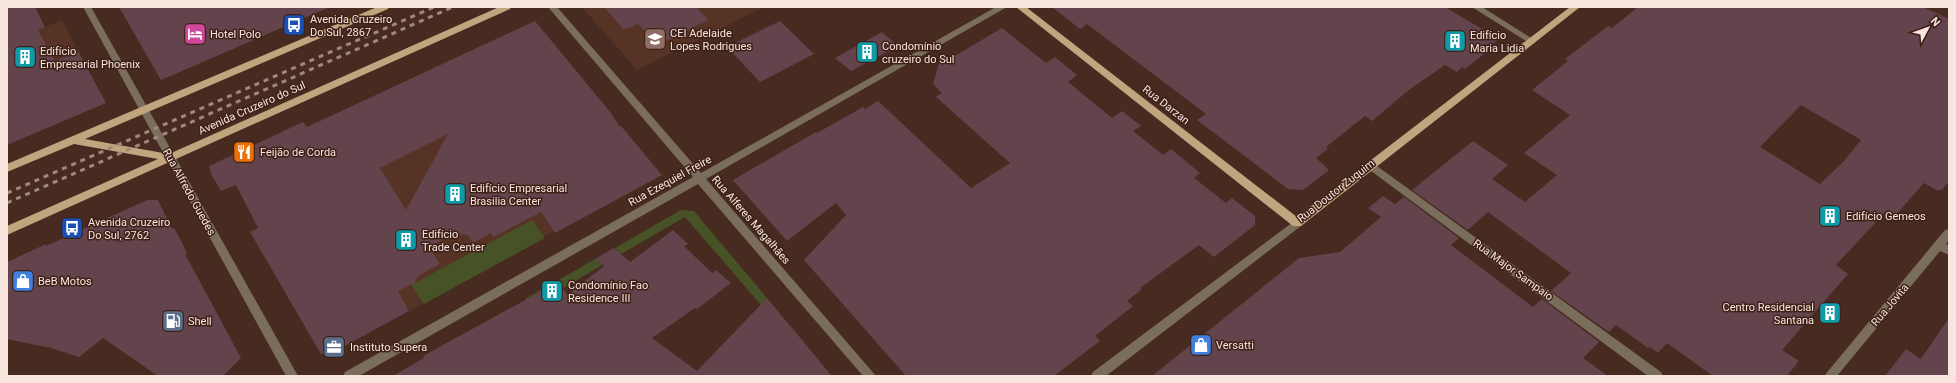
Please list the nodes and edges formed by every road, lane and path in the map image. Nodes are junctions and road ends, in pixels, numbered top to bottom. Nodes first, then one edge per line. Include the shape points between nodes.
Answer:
1 (87, 7) edge
2 (385, 7) edge
3 (508, 7) edge
4 (552, 7) edge
5 (1003, 7) edge
6 (1020, 7) edge
7 (1476, 7) edge
8 (1576, 7) edge
9 (1532, 41) junction
10 (144, 110) junction
11 (74, 140) junction
12 (170, 158) junction
13 (1370, 165) junction
14 (7, 168) edge
15 (699, 178) junction
16 (1297, 223) junction
17 (7, 231) edge
18 (1949, 233) edge
19 (1944, 248) edge
20 (292, 376) edge
21 (349, 376) edge
22 (870, 376) edge
23 (1097, 376) edge
24 (1657, 376) edge
25 (1830, 376) edge

1 - 10 street, Rua Alfredo Guedes
2 - 10 main road
3 - 12 main road, Avenida Cruzeiro do Sul
4 - 15 street, Rua Alferes Magalhães
5 - 15 street, Rua Ezequiel Freire
6 - 16 main road, Rua Darzan
7 - 9 street
8 - 9 main road, Rua Doutor Zuquim
9 - 13 main road, Rua Doutor Zuquim
10 - 11 main road
10 - 12 street, Rua Alfredo Guedes
11 - 12 main road
11 - 14 main road
12 - 17 main road, Avenida Cruzeiro do Sul
12 - 20 street, Rua Alfredo Guedes
13 - 16 main road, Rua Doutor Zuquim
13 - 24 street, Rua Major Sampaio
15 - 21 street, Rua Ezequiel Freire
15 - 22 street, Rua Alferes Magalhães
16 - 23 street, Rua Doutor Zuquim
18 - 19 street, Rua Jovita
19 - 25 street, Rua Jovita

